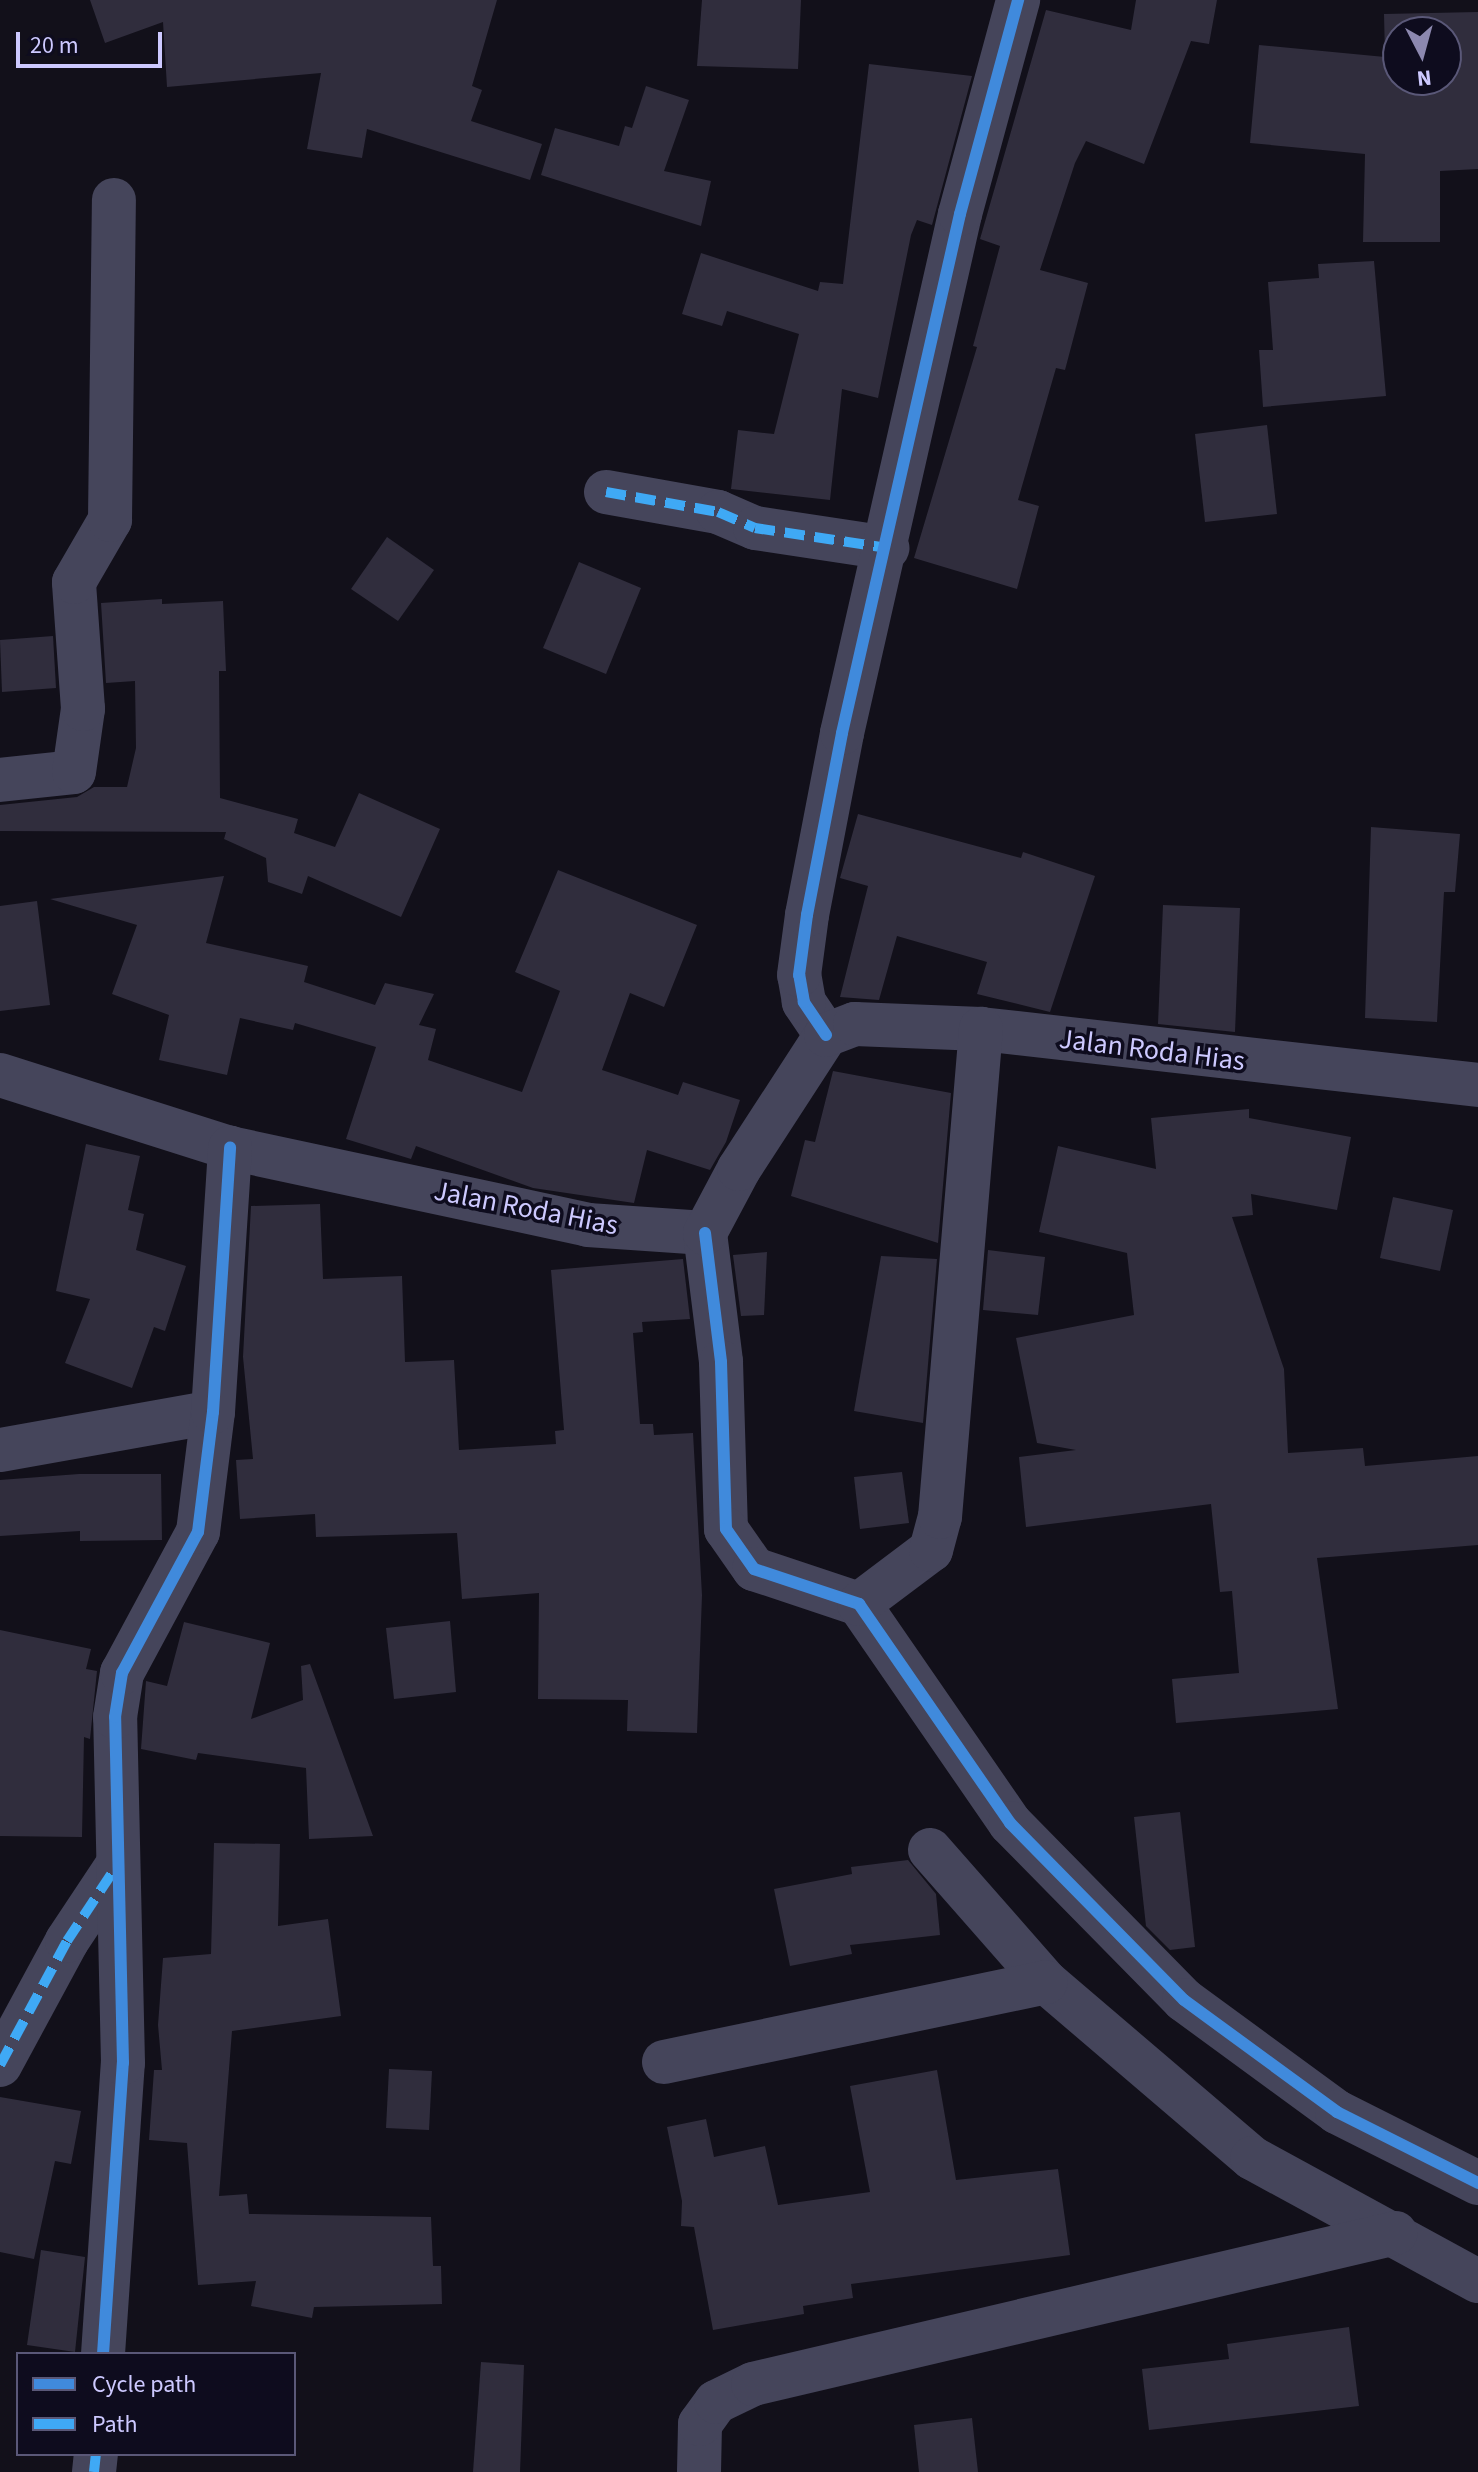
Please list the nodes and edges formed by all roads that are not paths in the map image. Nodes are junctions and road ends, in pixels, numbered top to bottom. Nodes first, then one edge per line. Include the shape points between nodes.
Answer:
1 (1018, 0) edge
2 (114, 200) dead end
3 (606, 492) dead end
4 (888, 548) junction
5 (0, 780) edge
6 (981, 1029) junction
7 (826, 1035) junction
8 (0, 1075) edge
9 (1478, 1085) edge
10 (230, 1148) junction
11 (705, 1233) junction
12 (213, 1412) junction
13 (0, 1450) edge
14 (859, 1604) junction
15 (930, 1850) dead end
16 (118, 1864) junction
17 (1046, 1982) junction
18 (664, 2062) dead end
19 (0, 2065) edge
20 (1478, 2183) edge
21 (1396, 2233) junction
22 (1478, 2281) edge
23 (103, 2352) edge
24 (699, 2472) edge

1 - 4 street via 960,214
2 - 5 street via 110,520 74,582 83,709 74,772
3 - 4 street via 718,512 755,528
4 - 7 street via 842,733 799,975 804,1002
6 - 7 street, Jalan Roda Hias via 875,1021 839,1027
6 - 9 street, Jalan Roda Hias
6 - 14 street via 940,1517 931,1550
7 - 11 street via 739,1169
8 - 10 street, Jalan Roda Hias
10 - 11 street, Jalan Roda Hias via 588,1225
10 - 12 street
11 - 14 street via 721,1362 726,1529 754,1569
12 - 13 street
12 - 16 street via 198,1532 122,1673 115,1717
14 - 20 street via 1010,1823 1184,2000 1337,2112
15 - 17 street
16 - 19 street via 67,1941
16 - 23 street via 123,2063
17 - 18 street
17 - 21 street via 1252,2158
21 - 22 street
21 - 24 street via 753,2384 716,2402 700,2424

